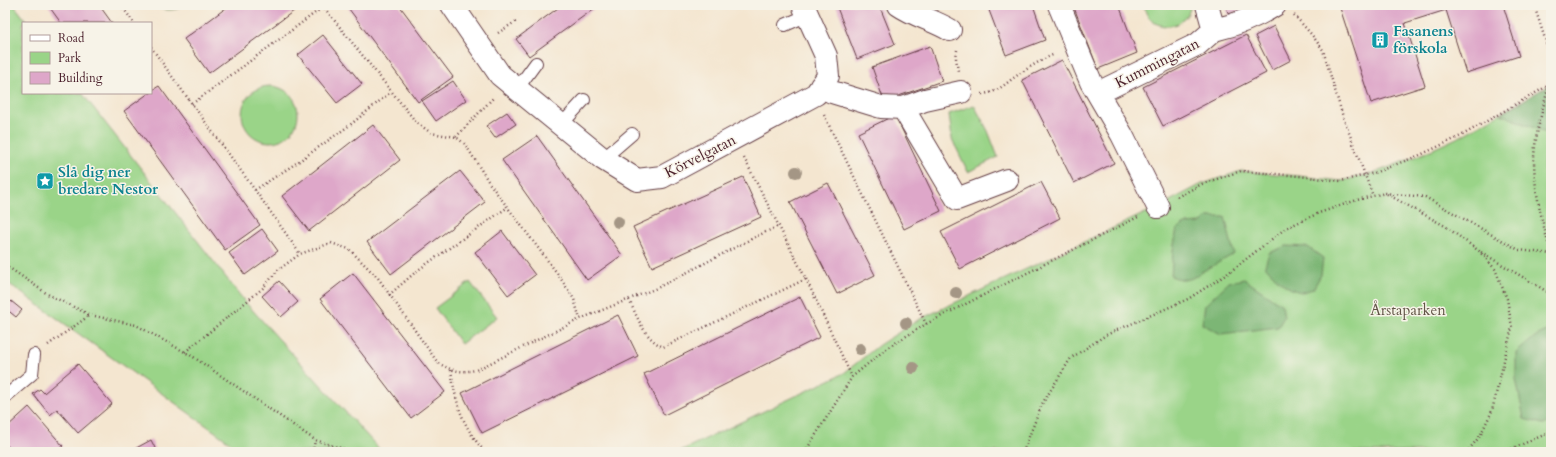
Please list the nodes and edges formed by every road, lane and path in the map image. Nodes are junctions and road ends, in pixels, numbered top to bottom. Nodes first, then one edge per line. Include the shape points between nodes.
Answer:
1 (121, 5) edge
2 (452, 5) edge
3 (899, 5) edge
4 (1059, 5) edge
5 (1207, 5) edge
6 (1534, 5) edge
7 (322, 6) edge
8 (806, 10) edge
9 (1284, 10) edge
10 (133, 22) edge
11 (785, 25) dead end
12 (950, 30) joint
13 (1214, 30) junction
14 (1076, 46) junction
15 (152, 48) edge
16 (536, 63) dead end
17 (1551, 65) edge
18 (500, 75) junction
19 (1550, 85) edge
20 (517, 89) junction
21 (819, 90) junction
22 (391, 92) junction
23 (960, 92) junction
24 (1098, 93) junction
25 (584, 100) dead end
26 (192, 104) junction
27 (903, 108) junction
28 (561, 125) junction
29 (632, 134) dead end
30 (456, 137) junction
31 (735, 137) junction
32 (603, 159) junction
33 (1365, 175) junction
34 (1007, 180) dead end
35 (255, 190) junction
36 (1385, 193) junction
37 (1372, 196) junction
38 (508, 207) junction
39 (1158, 207) junction
40 (779, 226) junction
41 (1479, 251) junction
42 (1551, 253) edge
43 (300, 254) junction
44 (5, 265) edge
45 (806, 280) junction
46 (1551, 294) edge
47 (389, 295) junction
48 (629, 300) junction
49 (90, 315) junction
50 (580, 319) junction
51 (926, 324) junction
52 (185, 352) junction
53 (34, 355) joint
54 (452, 370) junction
55 (852, 377) junction
56 (5, 397) edge
57 (1551, 432) edge
58 (314, 440) junction
59 (313, 452) edge
60 (352, 452) edge
61 (485, 452) edge
62 (805, 452) edge
63 (1023, 452) edge
64 (1467, 452) edge
65 (1504, 452) edge

1 - 10 path
2 - 18 street, Körvelgatan
3 - 12 street
4 - 14 street, Kummingatan
5 - 13 street, Kummingatan
6 - 17 path
7 - 22 path
7 - 26 path
8 - 11 lane
8 - 21 street via 826,56 828,76
9 - 13 street, Kummingatan via 1262,14
9 - 33 path via 1312,35 1323,50 1343,117
12 - 23 path via 958,44 956,58
13 - 24 street, Kummingatan via 1198,44
14 - 23 path via 1046,57 989,94 968,95
14 - 24 street, Kummingatan
15 - 26 path
16 - 20 lane
18 - 20 street, Körvelgatan
18 - 30 path via 494,96
19 - 33 path via 1461,136 1420,155
19 - 42 path via 1538,129 1534,157 1540,215
20 - 28 street, Körvelgatan
21 - 27 street via 881,107
21 - 31 street, Körvelgatan
21 - 51 path via 826,122
22 - 30 path via 416,122 431,133
22 - 35 path via 350,125
23 - 27 street
24 - 39 street, Kummingatan
25 - 28 lane
26 - 35 path
27 - 34 street via 957,199
28 - 32 street, Körvelgatan
29 - 32 lane
30 - 38 path via 465,144
31 - 32 street, Körvelgatan via 662,176 637,180
31 - 40 path
33 - 37 path
33 - 39 path via 1341,181 1241,171 1202,184
35 - 43 path
36 - 37 path
36 - 41 path via 1445,226
36 - 42 path via 1425,197 1519,250
37 - 63 path via 1319,213 1286,228 1227,274 1188,299 1106,336 1071,358 1042,404
38 - 47 path via 418,270
38 - 50 path via 574,299
39 - 51 path
40 - 45 path
40 - 48 path
41 - 46 path
41 - 64 path via 1494,269 1507,299 1512,327 1492,411 1480,436
43 - 47 path via 331,243 349,249 378,278
43 - 52 path via 278,270 263,288
44 - 49 path via 49,295
45 - 48 path via 663,347 653,343
45 - 55 path
47 - 54 path via 438,363
48 - 50 path
49 - 52 path via 136,326
49 - 53 path
50 - 54 path via 476,370
51 - 55 path via 887,348
52 - 58 path
53 - 56 lane via 32,374
54 - 61 path via 456,401 463,420
55 - 62 path
57 - 65 path
58 - 59 path
58 - 60 path

